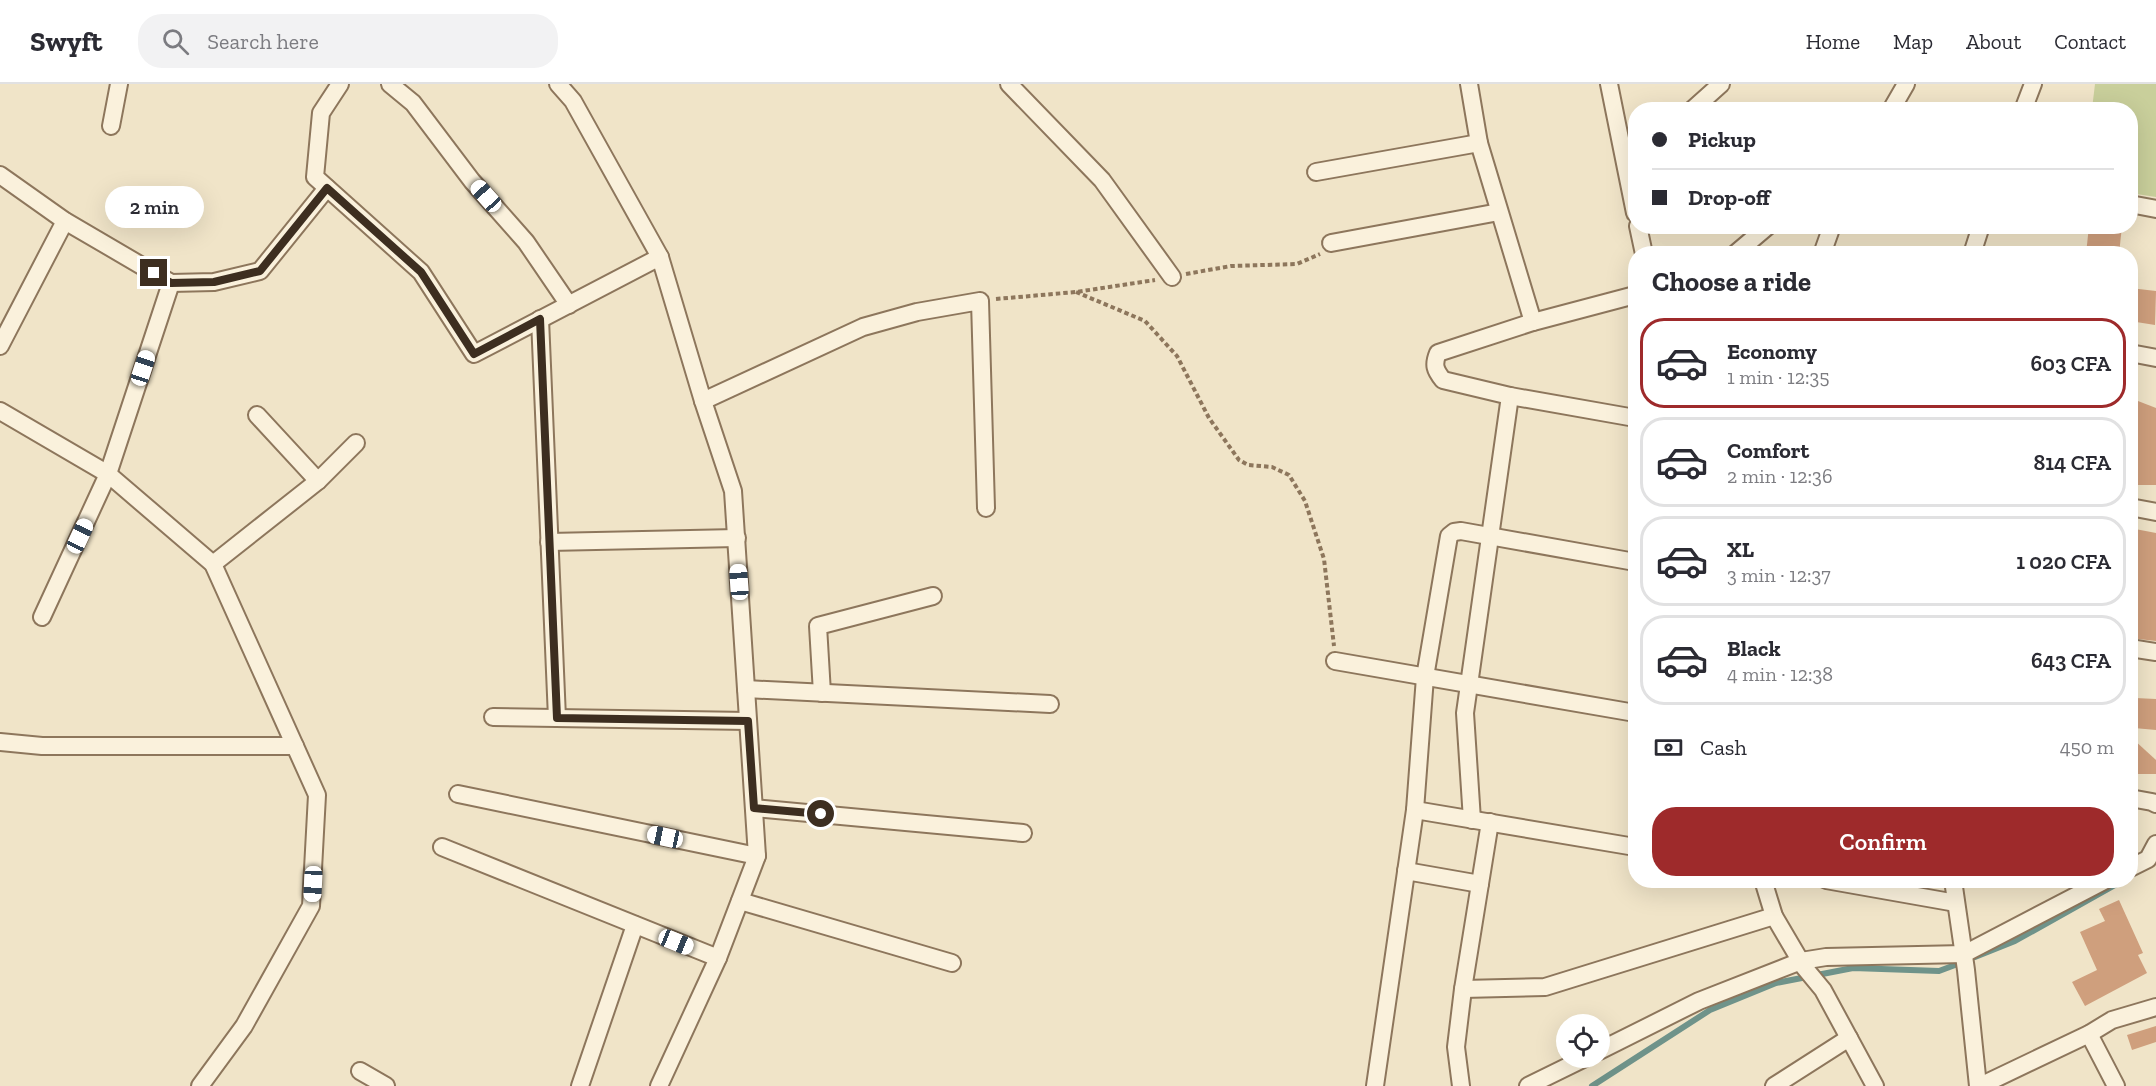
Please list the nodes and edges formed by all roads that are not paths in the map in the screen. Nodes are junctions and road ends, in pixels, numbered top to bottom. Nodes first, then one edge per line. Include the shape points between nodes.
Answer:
1 (119, 84) edge
2 (340, 84) edge
3 (390, 84) edge
4 (558, 84) edge
5 (1009, 84) edge
6 (1469, 84) edge
7 (1609, 84) edge
8 (1721, 84) edge
9 (1906, 84) edge
10 (2033, 84) edge
11 (1701, 102) edge
12 (1896, 102) edge
13 (2026, 102) edge
14 (111, 126) dead end
15 (1479, 143) junction
16 (1628, 157) edge
17 (1316, 172) dead end
18 (0, 175) edge
19 (327, 188) junction
20 (2138, 206) edge
21 (2156, 209) edge
22 (1499, 212) junction
23 (65, 221) junction
24 (1759, 234) edge
25 (1331, 243) dead end
26 (1744, 246) edge
27 (660, 257) junction
28 (1172, 277) dead end
29 (171, 283) junction
30 (1628, 297) edge
31 (568, 305) junction
32 (540, 319) junction
33 (1533, 322) junction
34 (0, 346) edge
35 (2138, 355) edge
36 (2156, 358) edge
37 (1510, 396) junction
38 (703, 401) junction
39 (0, 411) edge
40 (257, 415) dead end
41 (1628, 417) edge
42 (356, 442) dead end
43 (108, 474) junction
44 (318, 481) junction
45 (986, 508) dead end
46 (2138, 509) edge
47 (2156, 512) edge
48 (1490, 536) junction
49 (736, 538) junction
50 (549, 542) junction
51 (1628, 561) edge
52 (213, 564) junction
53 (933, 596) dead end
54 (42, 617) dead end
55 (2138, 649) edge
56 (2156, 652) edge
57 (1335, 661) road end
58 (1425, 677) junction
59 (1468, 684) junction
60 (746, 689) junction
61 (822, 693) junction
62 (1050, 704) dead end
63 (1628, 712) edge
64 (493, 717) dead end
65 (557, 718) junction
66 (748, 721) junction
67 (0, 742) edge
68 (295, 746) junction
69 (458, 794) dead end
70 (2138, 799) edge
71 (2156, 804) edge
72 (754, 808) junction
73 (1415, 810) junction
74 (1472, 820) junction
75 (1490, 822) junction
76 (1023, 833) dead end
77 (2156, 844) edge
78 (1628, 846) edge
79 (442, 847) dead end
80 (757, 856) junction
81 (2138, 864) edge
82 (1406, 871) junction
83 (1480, 884) junction
84 (1765, 888) edge
85 (1871, 888) edge
86 (1954, 888) edge
87 (2092, 888) edge
88 (740, 901) junction
89 (1956, 903) junction
90 (1774, 916) junction
91 (635, 925) junction
92 (718, 958) junction
93 (1965, 962) junction
94 (952, 963) dead end
95 (1802, 964) junction
96 (1463, 989) junction
97 (2156, 1008) edge
98 (2089, 1035) junction
99 (1849, 1038) junction
100 (1610, 1046) edge
101 (1565, 1068) edge
102 (360, 1071) dead end
103 (200, 1086) edge
104 (386, 1086) edge
105 (580, 1086) edge
106 (659, 1086) edge
107 (1375, 1086) edge
108 (1461, 1086) edge
109 (1528, 1086) edge
110 (1774, 1086) edge
111 (1875, 1086) edge
112 (1979, 1086) edge
113 (2116, 1086) edge

1 - 14 street
2 - 19 street via 321,114 315,177
3 - 31 street via 412,103 472,182 526,242
4 - 27 street via 573,101
5 - 28 street via 1102,180
6 - 15 street
7 - 16 street
8 - 11 street
9 - 12 street
10 - 13 street
15 - 17 street
15 - 22 street
18 - 23 street
19 - 29 street via 260,271 214,282
19 - 32 street via 421,272 474,354
20 - 21 street
22 - 25 street
22 - 33 street
23 - 29 street
23 - 34 street
24 - 26 street
27 - 31 street
27 - 38 street
29 - 43 street
30 - 33 street
31 - 32 street
32 - 50 street
33 - 37 street via 1438,353 1434,363 1443,380
35 - 36 street
37 - 41 street
37 - 48 street
38 - 45 street via 863,327 980,301
38 - 49 street via 734,491
39 - 43 street
40 - 44 street
42 - 44 street
43 - 52 street
43 - 54 street
44 - 52 street
46 - 47 street
48 - 51 street
48 - 58 street via 1461,531 1449,536
48 - 59 street
49 - 50 street
49 - 60 street
50 - 65 street
52 - 68 street
53 - 61 street via 818,626
55 - 56 street
57 - 58 street
58 - 59 street
58 - 73 street
59 - 63 street
59 - 74 street via 1465,713
60 - 61 street
60 - 66 street
61 - 62 street
64 - 65 street
65 - 66 street
66 - 72 street
67 - 68 street via 42,746
68 - 103 street via 317,795 311,906 244,1026
69 - 80 street
70 - 71 street
72 - 76 street
72 - 80 street
73 - 74 street
73 - 82 street
74 - 75 street
75 - 78 street
75 - 83 street
77 - 81 street via 2148,859
79 - 91 street
80 - 88 street
82 - 83 street
82 - 107 street
83 - 96 street
84 - 90 street
85 - 89 street
86 - 89 street
87 - 93 street
88 - 92 street
88 - 94 street
89 - 93 street
90 - 95 street
90 - 96 street via 1545,987
91 - 92 street
91 - 105 street
92 - 106 street
93 - 95 street via 1826,957
93 - 112 street
95 - 99 street via 1823,990
95 - 100 street via 1699,1001
96 - 108 street via 1456,1047
97 - 98 street via 2112,1020
98 - 112 street
98 - 113 street
99 - 110 street
99 - 111 street
101 - 109 street
102 - 104 street

